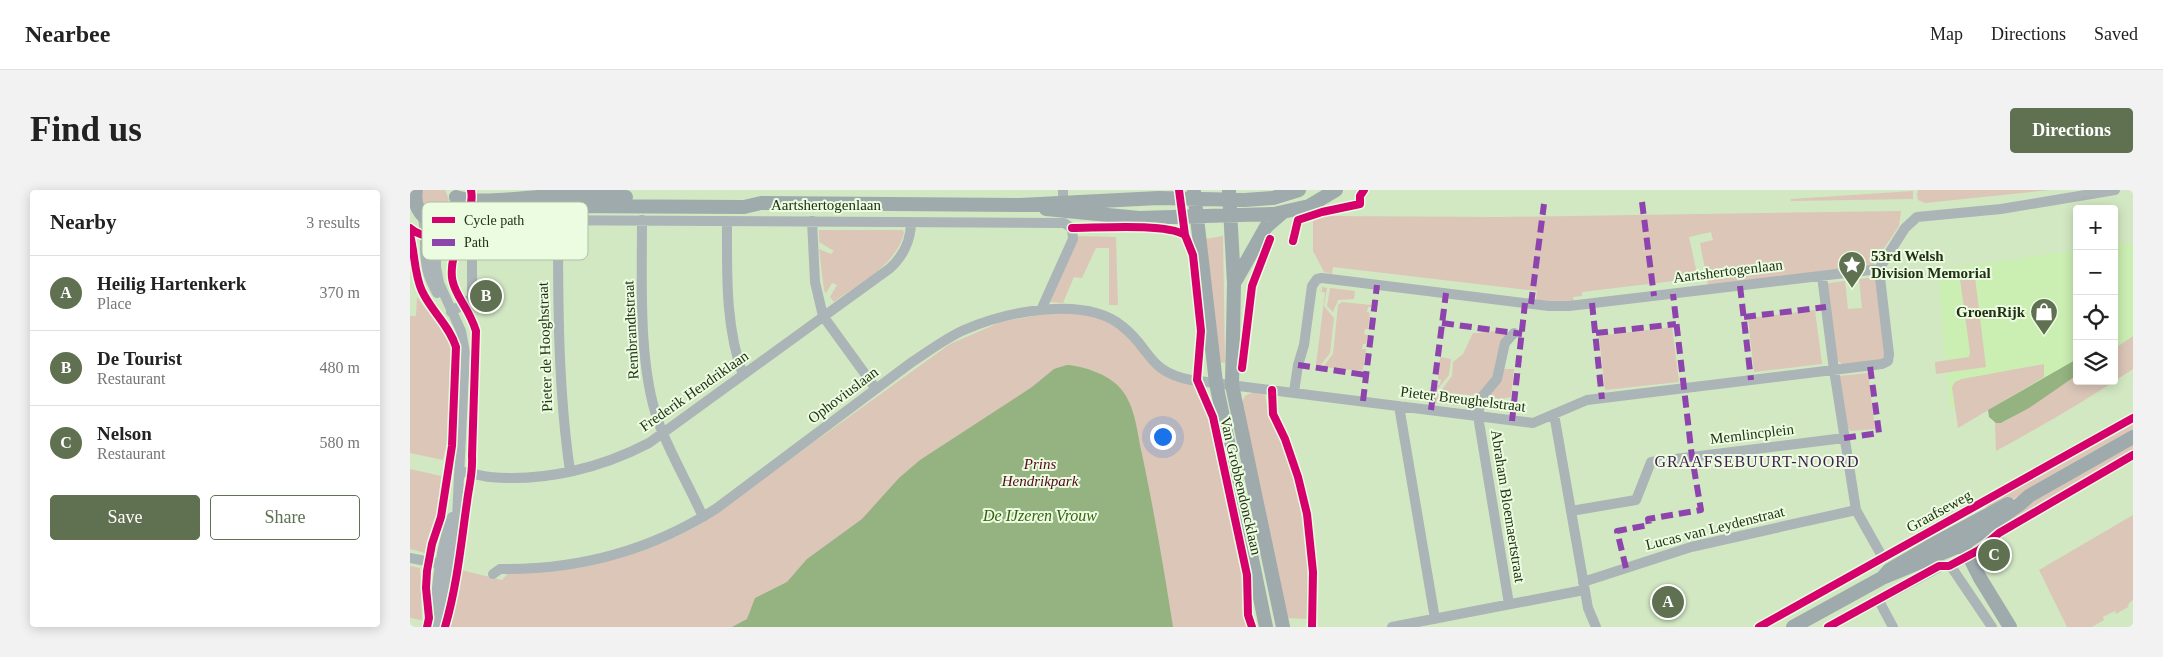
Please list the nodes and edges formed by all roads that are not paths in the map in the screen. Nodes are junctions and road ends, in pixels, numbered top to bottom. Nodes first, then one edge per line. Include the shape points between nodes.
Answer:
1 (416, 190) edge
2 (1299, 190) edge
3 (1336, 190) edge
4 (2115, 190) edge
5 (454, 193) edge
6 (614, 193) edge
7 (1194, 195) edge
8 (1230, 195) edge
9 (1063, 196) edge
10 (761, 203) junction
11 (1020, 205) junction
12 (588, 206) edge
13 (416, 210) edge
14 (1282, 213) junction
15 (1232, 216) junction
16 (1197, 217) junction
17 (588, 220) edge
18 (642, 220) junction
19 (422, 221) edge
20 (727, 221) junction
21 (812, 221) junction
22 (912, 222) junction
23 (426, 260) edge
24 (436, 260) edge
25 (472, 260) edge
26 (559, 260) edge
27 (1879, 269) junction
28 (1822, 276) junction
29 (1234, 283) junction
30 (1041, 310) junction
31 (451, 312) junction
32 (824, 316) junction
33 (1514, 333) dead end
34 (1834, 370) junction
35 (743, 375) junction
36 (1216, 383) junction
37 (1232, 384) junction
38 (876, 389) junction
39 (1272, 390) junction
40 (1294, 392) junction
41 (1398, 406) junction
42 (1554, 414) junction
43 (1478, 416) junction
44 (2133, 418) edge
45 (664, 434) junction
46 (2133, 437) edge
47 (1844, 438) junction
48 (2133, 455) edge
49 (460, 471) junction
50 (570, 471) junction
51 (1856, 510) junction
52 (1571, 511) junction
53 (704, 517) junction
54 (1987, 521) junction
55 (1915, 540) junction
56 (1956, 540) junction
57 (1930, 546) junction
58 (410, 558) edge
59 (1883, 558) junction
60 (444, 565) junction
61 (493, 574) dead end
62 (1882, 578) junction
63 (1982, 581) junction
64 (1584, 586) junction
65 (1969, 592) junction
66 (1878, 599) junction
67 (1509, 604) junction
68 (1435, 619) junction
69 (436, 627) edge
70 (1266, 627) edge
71 (1283, 627) edge
72 (1312, 627) edge
73 (1392, 627) edge
74 (1596, 627) edge
75 (1758, 627) edge
76 (1793, 627) edge
77 (1828, 627) edge
78 (1893, 627) edge
79 (1992, 627) edge
80 (2010, 627) edge

1 - 13 street
2 - 8 street, Aartshertogenlaan via 1273,198
3 - 14 street, Aartshertogenlaan via 1309,206
4 - 27 street via 2000,209 1917,217 1905,228
5 - 6 street, Aartshertogenlaan via 463,199 487,199
6 - 10 street, Aartshertogenlaan via 744,199
7 - 8 street, Aartshertogenlaan
7 - 9 street, Aartshertogenlaan via 1159,198
7 - 16 street, Van Grobbendoncklaan
8 - 15 street, Van Grobbendoncklaan
9 - 11 street, Aartshertogenlaan
10 - 11 street, Aartshertogenlaan
10 - 12 street, Aartshertogenlaan via 744,207
11 - 16 street, Aartshertogenlaan via 1139,218
13 - 19 street
14 - 15 street, Aartshertogenlaan
14 - 29 street via 1266,227
15 - 16 street, Aartshertogenlaan
15 - 29 street, Van Grobbendoncklaan
16 - 36 street, Van Grobbendoncklaan
17 - 18 street, Aartshertogenlaan
18 - 20 street, Aartshertogenlaan
18 - 45 street, Rembrandtstraat via 647,369 652,402
20 - 21 street, Aartshertogenlaan
20 - 35 street via 729,311
21 - 22 street, Aartshertogenlaan
21 - 32 street via 815,282
22 - 30 street, Aartshertogenlaan via 1064,222 1072,228 1073,239
22 - 32 street, Frederik Hendriklaan via 899,260
23 - 31 street via 429,277
24 - 31 street via 439,283
25 - 31 street, Aartshertogenlaan via 472,298
26 - 50 street, Pieter de Hooghstraat via 561,382
27 - 28 street, Aartshertogenlaan
27 - 34 street, Pieter Breughelstraat via 1890,354 1888,361
28 - 34 street
28 - 40 street, Aartshertogenlaan via 1569,306 1317,279 1312,286
29 - 37 street, Van Grobbendoncklaan
30 - 36 street, Ophoviuslaan via 1089,311 1106,316 1134,337 1157,367 1180,378
30 - 38 street, Ophoviuslaan via 1003,316 962,330
31 - 49 street via 461,331 466,353
32 - 35 street, Frederik Hendriklaan
32 - 38 street
33 - 43 street, Abraham Bloemaertstraat via 1506,343 1497,379 1481,398
34 - 42 street, Pieter Breughelstraat via 1587,400
34 - 47 street
35 - 45 street, Frederik Hendriklaan
36 - 37 street, Pieter Breughelstraat
36 - 70 street, Van Grobbendoncklaan
37 - 39 street, Pieter Breughelstraat
37 - 71 street, Van Grobbendoncklaan
38 - 53 street, Ophoviuslaan
39 - 40 street, Pieter Breughelstraat
39 - 72 street via 1273,414 1298,477 1308,522 1313,572
40 - 41 street, Pieter Breughelstraat
41 - 43 street, Pieter Breughelstraat
41 - 68 street
42 - 43 street, Pieter Breughelstraat via 1532,423
42 - 52 street
43 - 67 street, Abraham Bloemaertstraat
44 - 55 street, Graafseweg
45 - 50 street, Frederik Hendriklaan via 608,462
45 - 53 street, Rembrandtstraat
46 - 54 street, Graafseweg via 2029,496 2017,499
47 - 51 street
47 - 52 street, Memlincplein via 1652,462 1636,500
48 - 54 street via 1999,533 1991,530
49 - 50 street, Frederik Hendriklaan via 490,477
49 - 60 street via 457,518
51 - 59 street
51 - 64 street, Lucas van Leydenstraat via 1691,547
52 - 64 street
53 - 61 street, Ophoviuslaan via 663,538 623,553 584,562 500,569
54 - 56 street, Graafseweg
55 - 57 street, Graafseweg
55 - 59 street, Graafseweg
56 - 57 street, Graafseweg
56 - 62 street, Graafseweg
56 - 63 street via 1962,559
57 - 62 street, Graafseweg via 1889,570
58 - 60 street
59 - 75 street, Graafseweg
60 - 69 street via 442,614
62 - 76 street, Graafseweg
63 - 65 street
63 - 80 street
64 - 67 street, Lucas van Leydenstraat
64 - 74 street
65 - 66 street via 1949,566 1939,566
65 - 79 street
66 - 77 street
66 - 78 street
67 - 68 street, Lucas van Leydenstraat
68 - 73 street, Lucas van Leydenstraat

